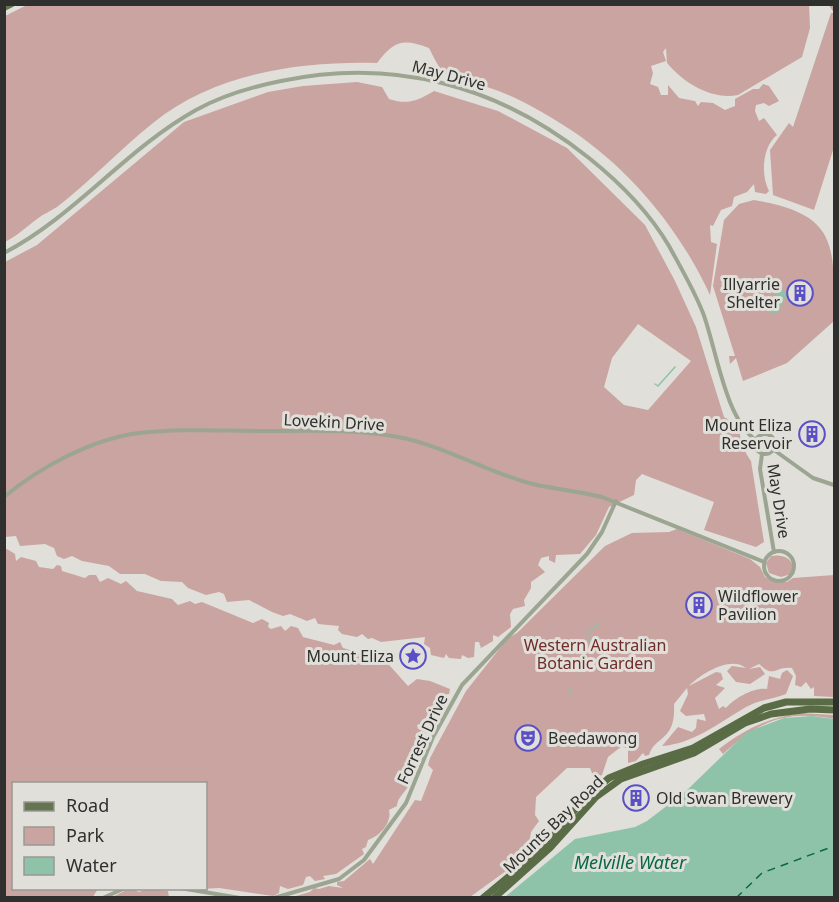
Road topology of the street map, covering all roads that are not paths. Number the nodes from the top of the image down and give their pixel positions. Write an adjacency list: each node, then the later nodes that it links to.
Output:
1 (12, 4): 2 (main road)
2 (4, 8)
3 (4, 253): 4 (street, May Drive)
4 (756, 440): 5 (street); 6 (street)
5 (774, 450): 6 (street); 7 (street)
6 (762, 454): 10 (street, May Drive)
7 (834, 485)
8 (4, 497): 9 (street, Lovekin Drive)
9 (616, 501): 11 (street, Lovekin Drive); 18 (street, Forrest Drive)
10 (774, 552): 11 (street); 11 (street)
11 (764, 562)
12 (834, 702): 19 (highway, Mounts Bay Road)
13 (834, 710): 20 (highway, Mounts Bay Road)
14 (120, 890): 16 (street)
15 (193, 890): 17 (street)
16 (103, 897)
17 (240, 897)
18 (274, 897)
19 (483, 897)
20 (494, 897)

